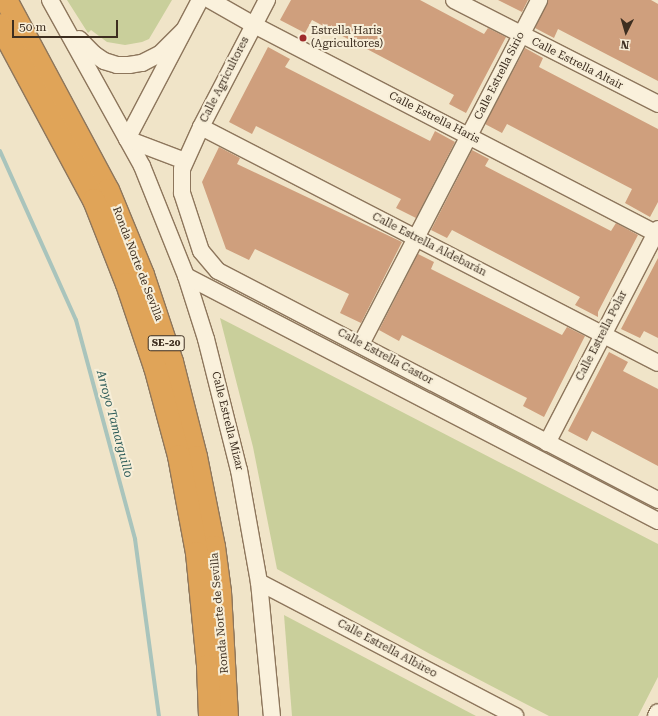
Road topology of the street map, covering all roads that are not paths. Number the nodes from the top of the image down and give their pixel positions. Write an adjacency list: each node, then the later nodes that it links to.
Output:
1 (6, 0): 29 (highway, Ronda Norte de Sevilla / SE-20)
2 (200, 0): 10 (street)
3 (210, 0): 9 (street, Calle Estrella Haris)
4 (267, 0): 9 (street, Calle Agricultores)
5 (454, 0): 11 (street, Calle Estrella Altair)
6 (539, 0): 11 (street, Calle Estrella Sirio)
7 (53, 5): 10 (street); 15 (street, Calle Estrella Mizar)
8 (0, 25): 28 (highway, Ronda Norte de Sevilla / SE-20)
9 (254, 25): 13 (street, Calle Agricultores); 14 (street, Calle Estrella Haris)
10 (182, 31): 15 (street)
11 (521, 35): 12 (street, Calle Estrella Altair); 14 (street, Calle Estrella Sirio)
12 (658, 104)
13 (201, 127): 16 (street, Calle Agricultores); 18 (street, Calle Estrella Aldebarán)
14 (469, 136): 17 (street, Calle Estrella Haris); 18 (street, Calle Estrella Sirio)
15 (127, 139): 16 (street); 19 (street, Calle Estrella Mizar)
16 (185, 161): 21 (street, Calle Estrella Castor)
17 (657, 232): 20 (street, Calle Estrella Polar)
18 (416, 238): 20 (street, Calle Estrella Aldebarán); 21 (street, Calle Estrella Sirio)
19 (186, 276): 25 (street, Calle Estrella Castor); 26 (street, Calle Estrella Mizar)
20 (603, 334): 22 (street, Calle Estrella Aldebarán); 23 (street, Calle Estrella Polar)
21 (361, 344): 23 (street, Calle Estrella Castor)
22 (658, 363)
23 (547, 443): 24 (street, Calle Estrella Castor)
24 (658, 500)
25 (658, 521)
26 (259, 582): 30 (street, Calle Estrella Mizar); 31 (street, Calle Estrella Albireo)
27 (658, 712): 32 (street)
28 (210, 716)
29 (227, 716)
30 (272, 716)
31 (515, 716)
32 (656, 716)

